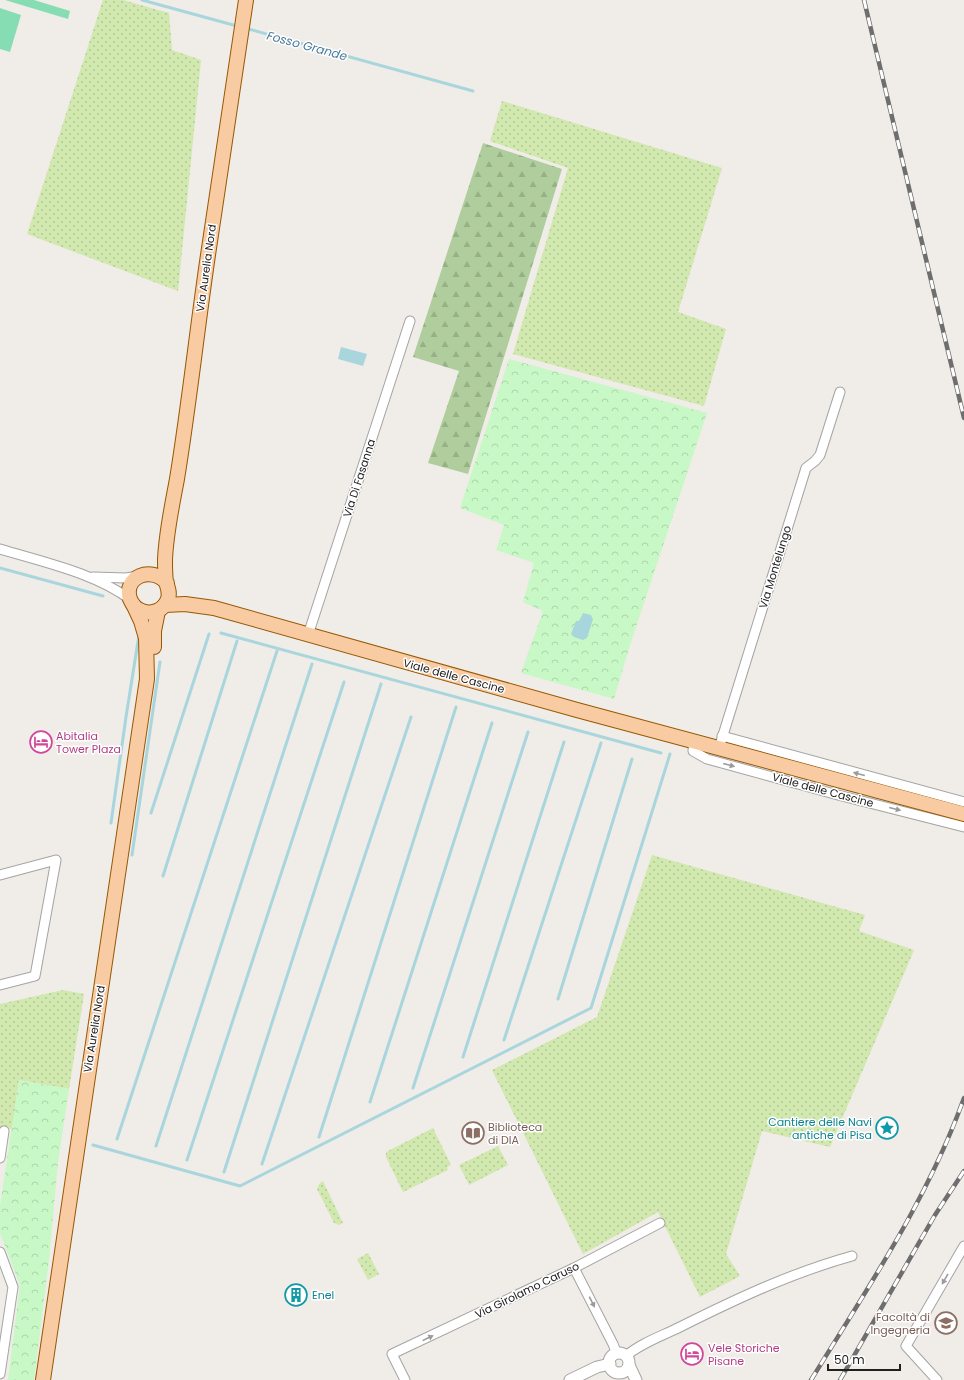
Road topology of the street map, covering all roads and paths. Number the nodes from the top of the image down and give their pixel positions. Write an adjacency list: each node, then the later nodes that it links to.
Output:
1 (246, 0): 4 (main road, Via Aurelia Nord)
2 (410, 321): 12 (street, Via Di Fasanna)
3 (840, 392): 15 (street, Via Montelungo)
4 (167, 535): 6 (main road, Via Aurelia Nord); 8 (main road, Via Aurelia Nord)
5 (0, 550): 7 (street)
6 (143, 575): 7 (street); 8 (main road); 9 (main road)
7 (90, 577): 9 (street)
8 (167, 585): 10 (main road); 11 (main road, Viale delle Cascine)
9 (132, 603): 10 (main road); 13 (main road, Via Aurelia Nord)
10 (161, 608): 11 (main road, Viale delle Cascine); 13 (main road, Via Aurelia Nord)
11 (214, 608): 12 (main road, Viale delle Cascine)
12 (308, 635): 14 (main road, Viale delle Cascine)
13 (147, 679): 31 (main road, Via Aurelia Nord)
14 (694, 741): 15 (main road, Viale delle Cascine); 18 (street, Viale delle Cascine, one-way to 18)
15 (721, 742): 16 (street, Viale delle Cascine, one-way to 15); 17 (main road, Viale delle Cascine)
16 (964, 802)
17 (964, 814)
18 (964, 827)
19 (0, 875): 20 (street)
20 (0, 985)
21 (4, 1131): 22 (street)
22 (0, 1158)
23 (660, 1223): 27 (street, Via Girolamo Caruso)
24 (964, 1246): 35 (street, one-way to 35)
25 (0, 1252): 30 (street)
26 (852, 1256): 28 (street)
27 (574, 1268): 28 (street, one-way to 28); 32 (street, Via Girolamo Caruso, one-way to 27)
28 (624, 1358): 29 (street); 29 (street); 34 (street)
29 (616, 1372): 33 (street)
30 (0, 1374)
31 (43, 1380)
32 (405, 1380)
33 (570, 1380)
34 (636, 1380)
35 (937, 1380)

